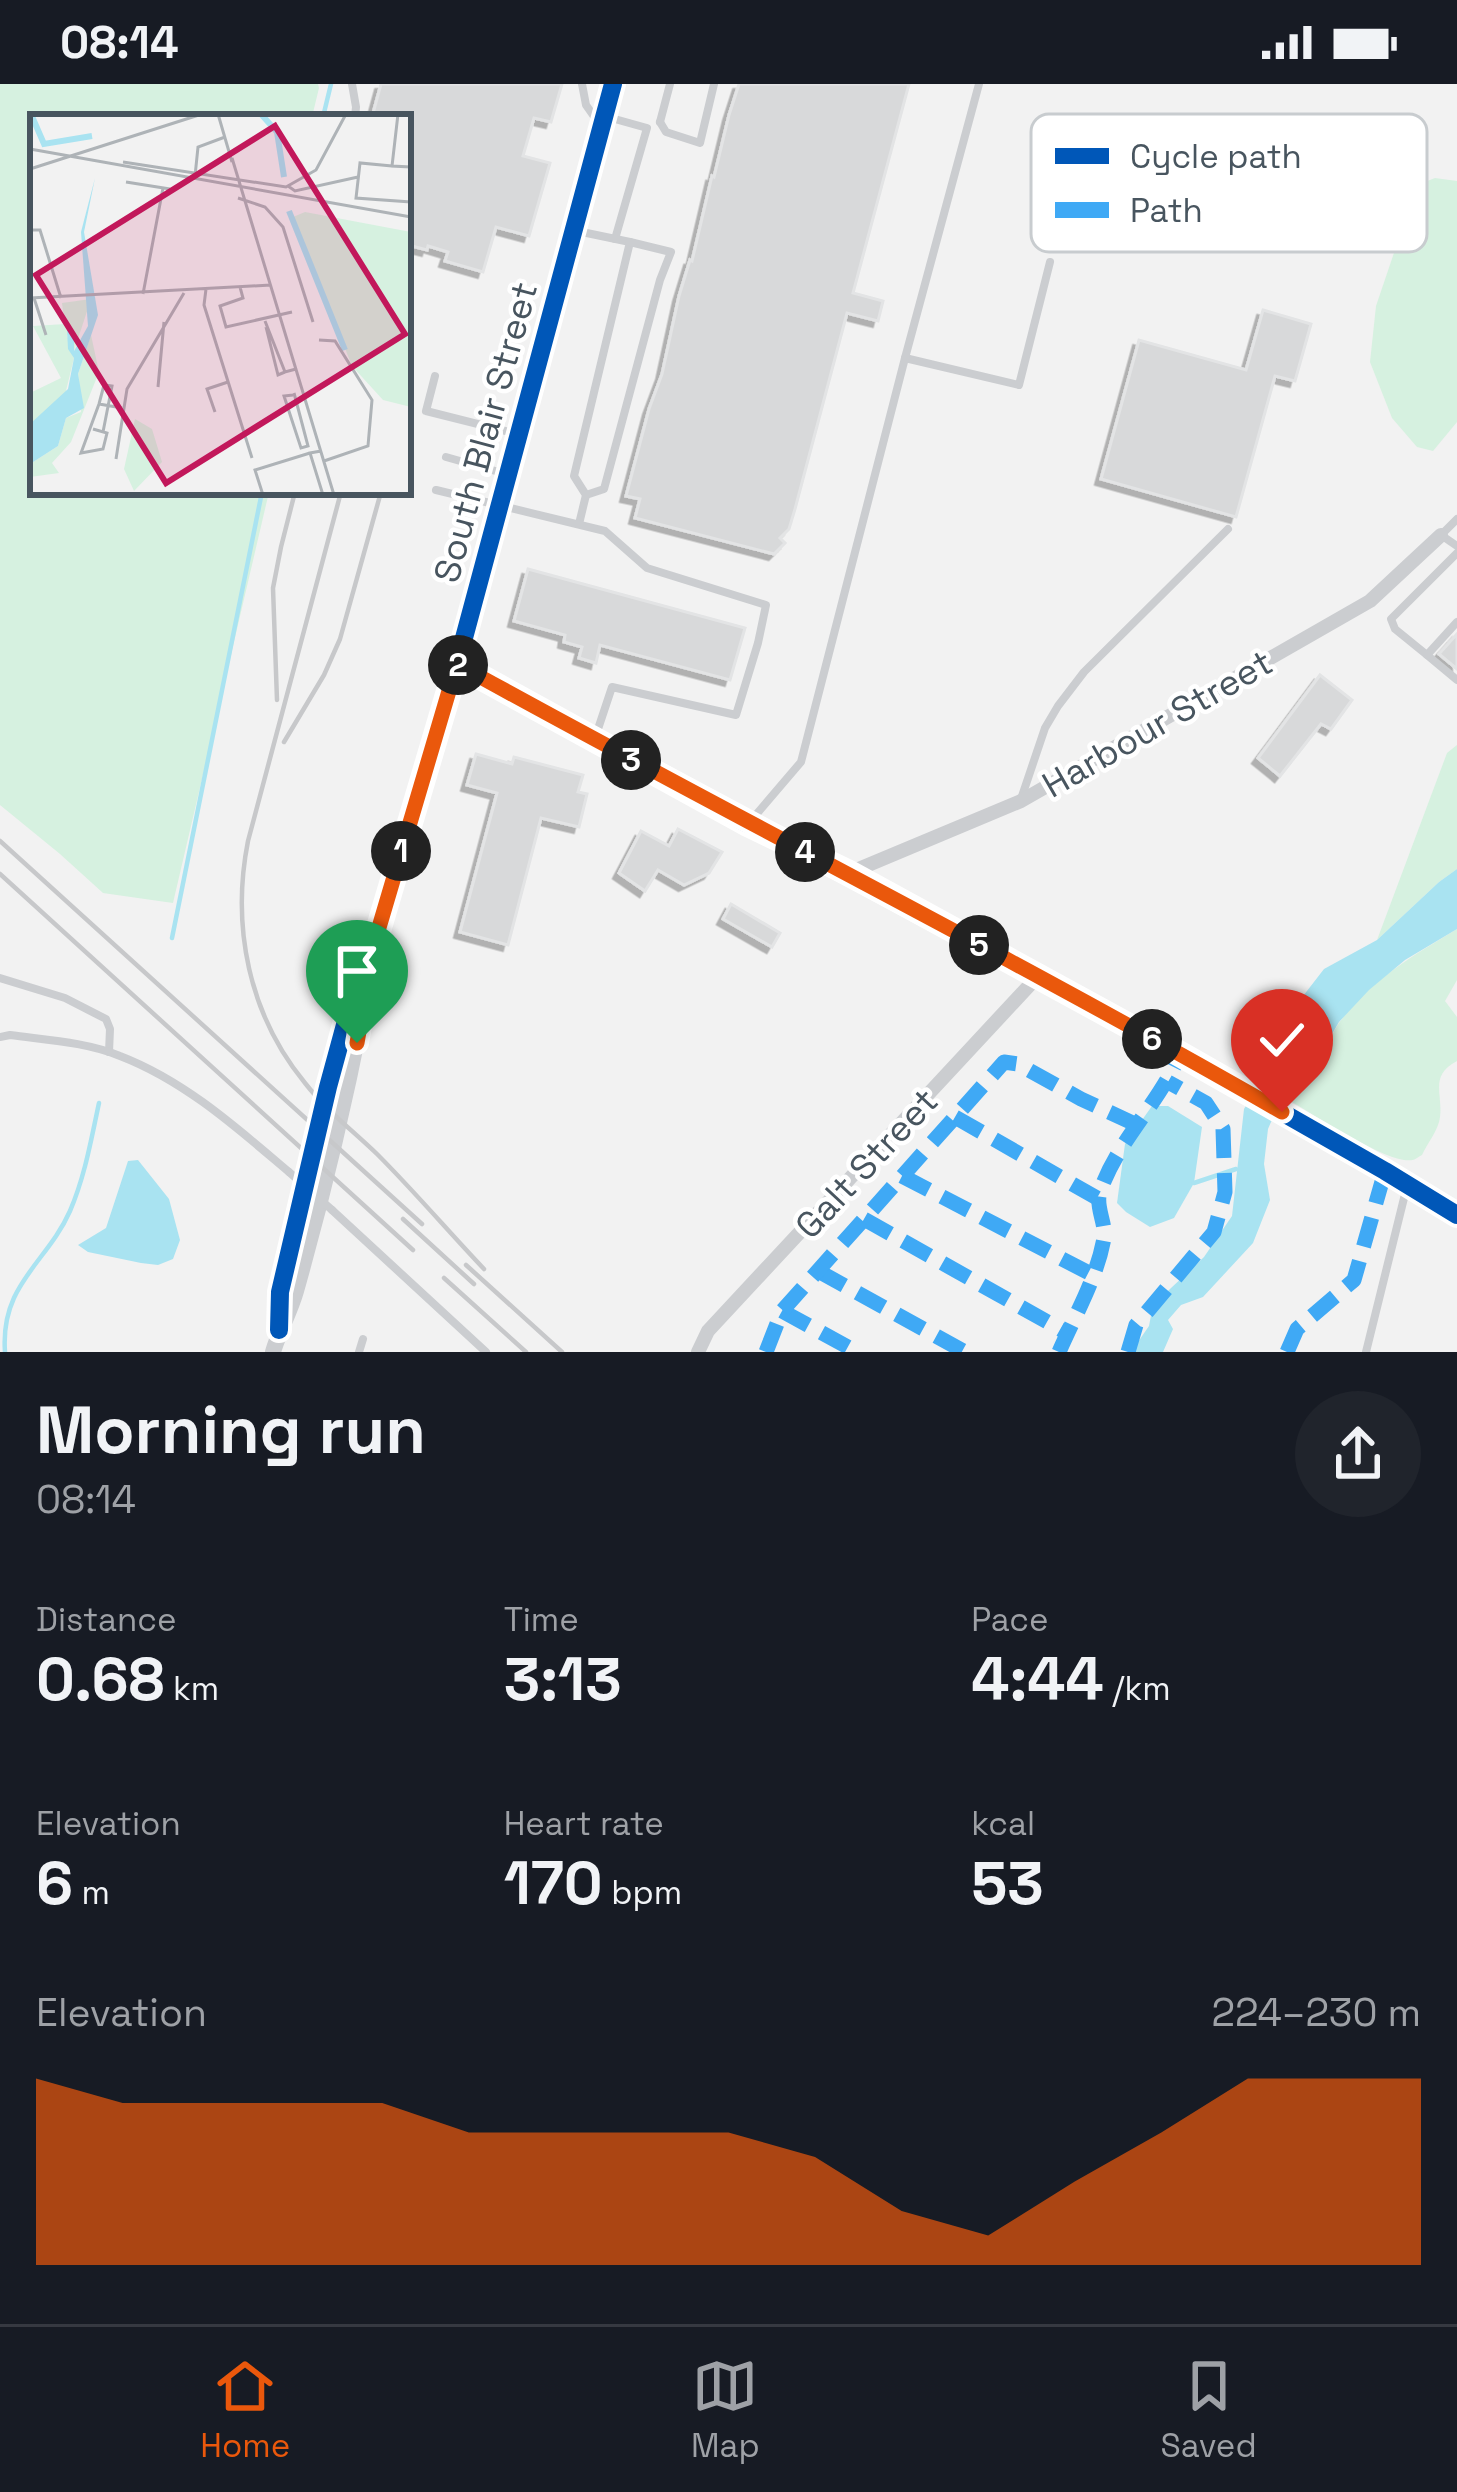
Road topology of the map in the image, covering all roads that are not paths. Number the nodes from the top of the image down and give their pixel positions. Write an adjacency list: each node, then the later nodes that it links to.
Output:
1 (352, 84): 7 (lane)
2 (582, 84): 8 (lane)
3 (613, 84): 8 (street, South Blair Street)
4 (670, 84): 9 (lane)
5 (715, 84): 9 (lane)
6 (979, 84): 15 (lane)
7 (355, 114)
8 (603, 121): 10 (lane); 11 (street, South Blair Street)
9 (660, 122): 10 (lane)
10 (646, 128): 12 (lane)
11 (573, 230): 12 (lane); 17 (street, South Blair Street)
12 (615, 239): 13 (lane)
13 (630, 242): 21 (lane); 21 (lane)
14 (1049, 262): 15 (lane)
15 (905, 358): 34 (lane)
16 (434, 376): 17 (lane)
17 (518, 435): 19 (street, South Blair Street)
18 (446, 457): 19 (lane)
19 (508, 474): 22 (street, South Blair Street)
20 (436, 490): 22 (lane)
21 (586, 495): 24 (lane)
22 (499, 506): 24 (lane); 30 (street, South Blair Street)
23 (1457, 519): 26 (lane)
24 (579, 524): 32 (lane)
25 (1228, 529): 33 (lane)
26 (1442, 535): 27 (lane); 33 (street, Harbour Street)
27 (1457, 550): 29 (lane)
28 (1457, 622): 29 (lane)
29 (1427, 655): 31 (lane)
30 (457, 664): 32 (street); 43 (street, South Blair Street)
31 (1457, 680)
32 (595, 740): 34 (street)
33 (1021, 801): 35 (street, Harbour Street)
34 (748, 824): 35 (street)
35 (849, 873): 36 (street)
36 (1038, 976): 40 (street); 46 (street, Galt Street)
37 (0, 978): 39 (lane)
38 (0, 1036): 39 (lane)
39 (109, 1052): 45 (lane, bridge)
40 (1408, 1185): 41 (street); 47 (lane)
41 (1457, 1215)
42 (363, 1339): 44 (lane)
43 (273, 1352)
44 (359, 1352)
45 (486, 1352)
46 (698, 1352)
47 (1366, 1352)

